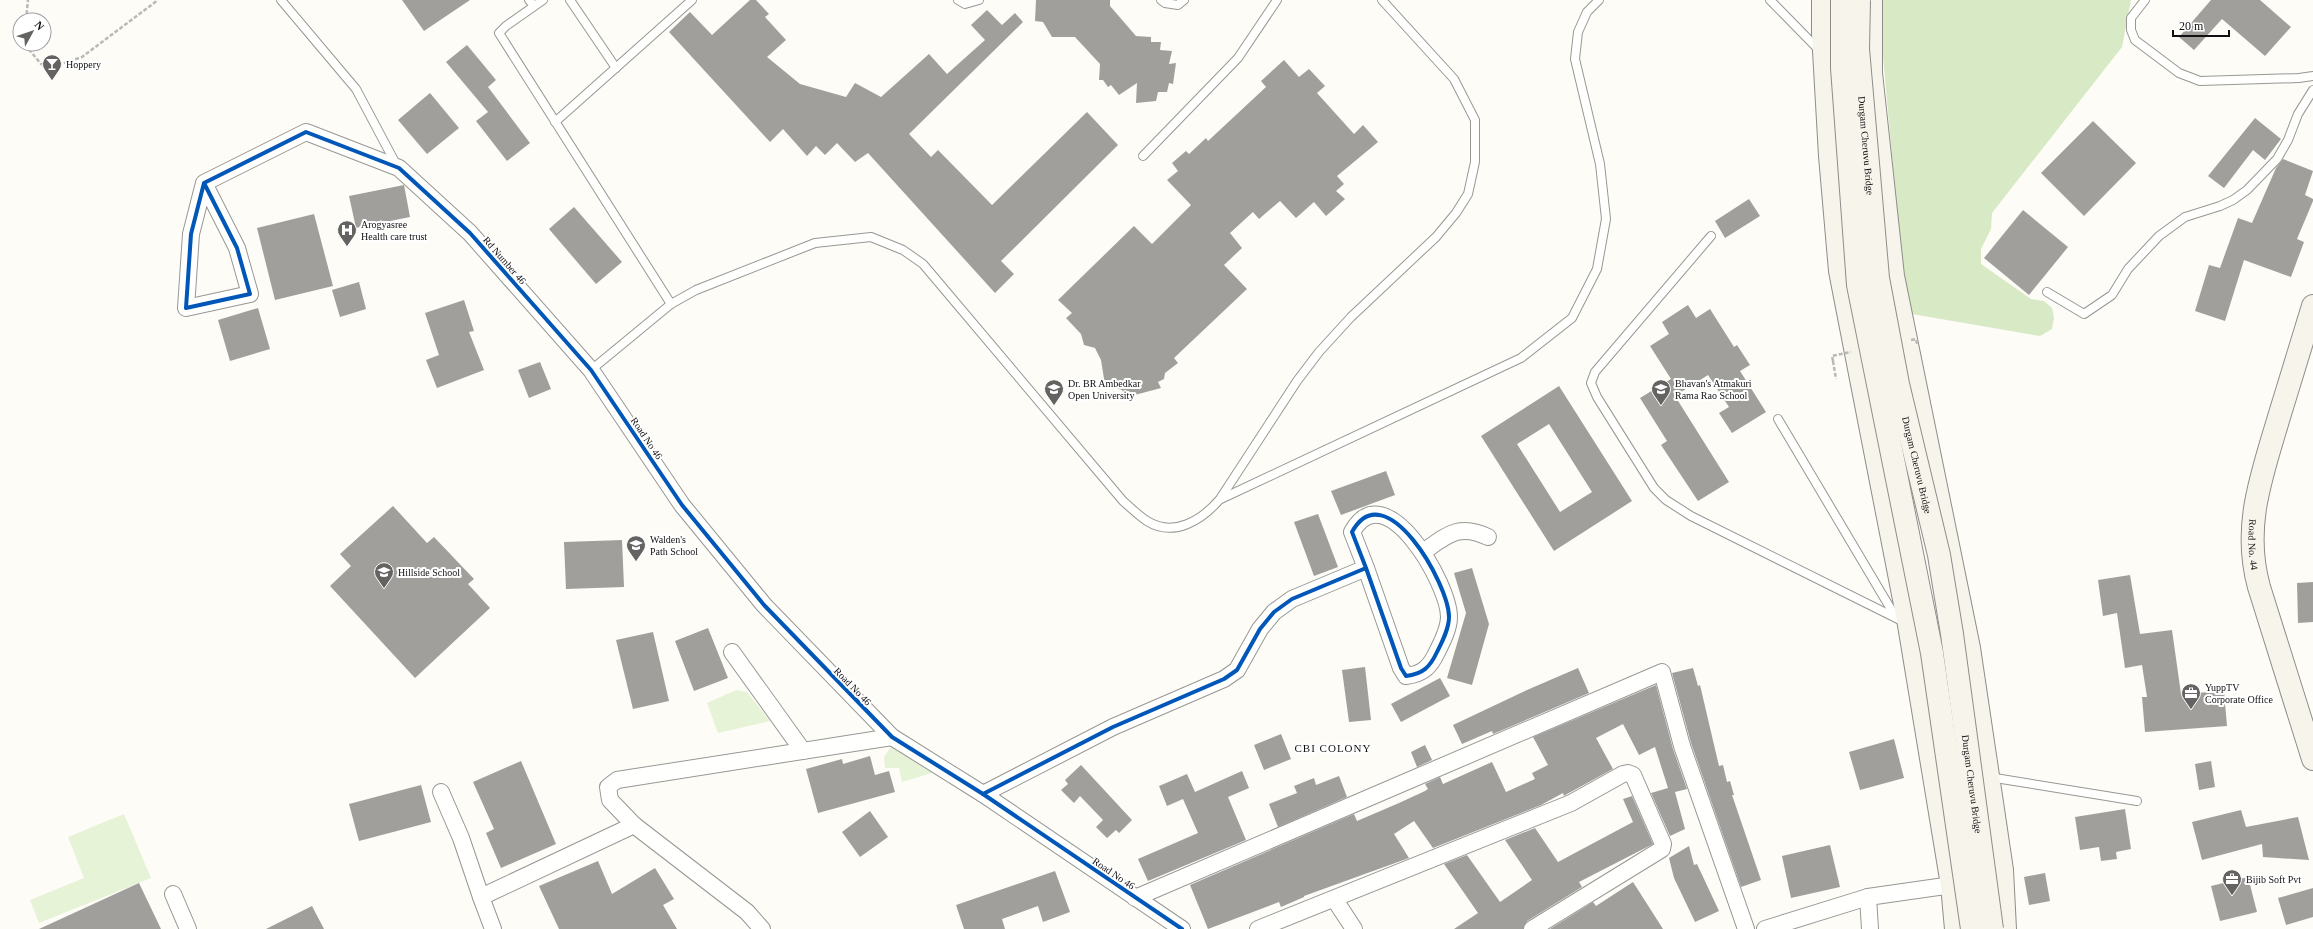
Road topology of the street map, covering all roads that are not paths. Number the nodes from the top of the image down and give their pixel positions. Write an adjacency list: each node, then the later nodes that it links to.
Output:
1 (281, 0): 25 (lane)
2 (543, 0): 18 (lane)
3 (570, 0): 20 (lane)
4 (692, 0): 20 (lane)
5 (958, 0): 6 (lane)
6 (979, 0)
7 (1161, 0): 8 (lane)
8 (1184, 0)
9 (1277, 0): 24 (lane)
10 (1382, 0): 33 (lane)
11 (1599, 0): 33 (lane)
12 (1770, 0): 19 (lane)
13 (1823, 0): 19 (main road)
14 (1842, 0): 65 (main road, Durgam Cheruvu Bridge, bridge)
15 (1859, 0): 66 (main road, Durgam Cheruvu Bridge, bridge)
16 (1871, 0): 38 (main road)
17 (2145, 0): 21 (lane)
18 (532, 3): 23 (lane)
19 (1825, 56): 37 (main road)
20 (616, 68): 23 (lane)
21 (2313, 76)
22 (2313, 90): 28 (lane)
23 (555, 122): 29 (lane)
24 (1143, 156)
25 (399, 168): 26 (street); 31 (street, Rd Number 46)
26 (204, 183): 26 (street)
27 (1711, 236): 37 (lane)
28 (2047, 292)
29 (671, 304): 31 (lane); 33 (lane)
30 (2313, 306): 42 (main road, Road No. 44)
31 (591, 370): 40 (street, Road No 46)
32 (1778, 419): 37 (lane)
33 (1220, 499)
34 (1488, 537): 35 (street)
35 (1423, 552): 36 (street); 36 (street)
36 (1366, 568): 45 (street)
37 (1902, 621): 38 (main road); 48 (main road)
38 (1969, 648): 43 (main road)
39 (732, 652): 41 (street)
40 (892, 737): 41 (street); 45 (street, Road No 46)
41 (803, 751): 47 (street)
42 (2313, 759)
43 (1988, 777): 46 (lane); 67 (main road)
44 (441, 792): 50 (street)
45 (983, 794): 52 (street, Road No 46)
46 (2137, 801)
47 (634, 825): 50 (street); 56 (street)
48 (1952, 885): 51 (street); 64 (main road)
49 (172, 894): 54 (street)
50 (481, 897): 55 (street)
51 (1868, 897): 62 (street); 63 (street)
52 (1135, 898): 57 (street, Road No 46); 61 (street)
53 (1335, 900): 58 (street); 59 (street); 60 (street)
54 (188, 929)
55 (493, 929)
56 (762, 929)
57 (1182, 929)
58 (1258, 929)
59 (1354, 929)
60 (1532, 929)
61 (1746, 929)
62 (1765, 929)
63 (1870, 929)
64 (1956, 929)
65 (1972, 929)
66 (1992, 929)
67 (2005, 929)

